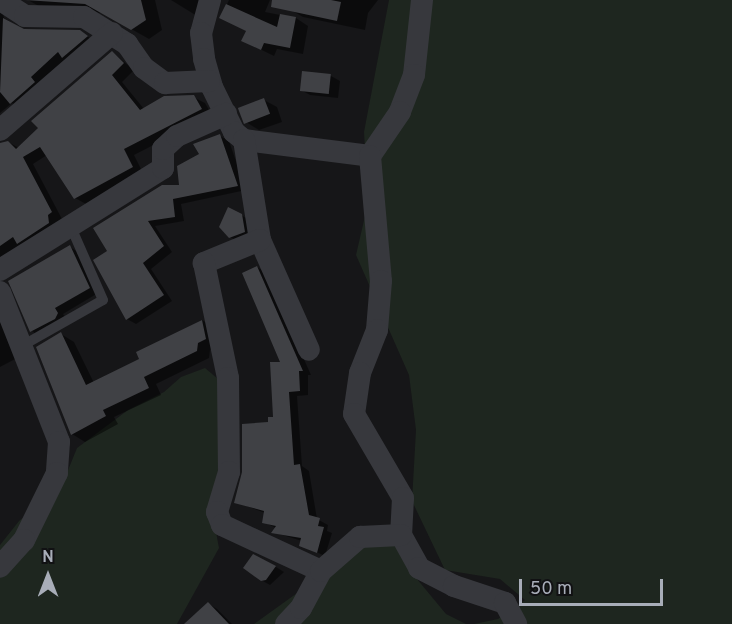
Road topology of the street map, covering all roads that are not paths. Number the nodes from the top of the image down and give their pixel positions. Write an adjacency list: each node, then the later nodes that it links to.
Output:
1 (210, 0): 5 (street)
2 (422, 0): 9 (street)
3 (4, 3): 4 (street)
4 (112, 33): 5 (street); 7 (street)
5 (209, 81): 6 (street)
6 (226, 114): 8 (street); 10 (street)
7 (0, 130)
8 (244, 140): 9 (street); 11 (street)
9 (370, 156): 16 (street)
10 (71, 227): 12 (street); 14 (lane)
11 (260, 240): 15 (street); 18 (street)
12 (0, 270)
13 (0, 292): 14 (street)
14 (20, 347): 17 (street)
15 (309, 350)
16 (401, 535): 18 (street); 20 (street)
17 (0, 567)
18 (321, 571): 19 (street)
19 (286, 624)
20 (516, 624)

